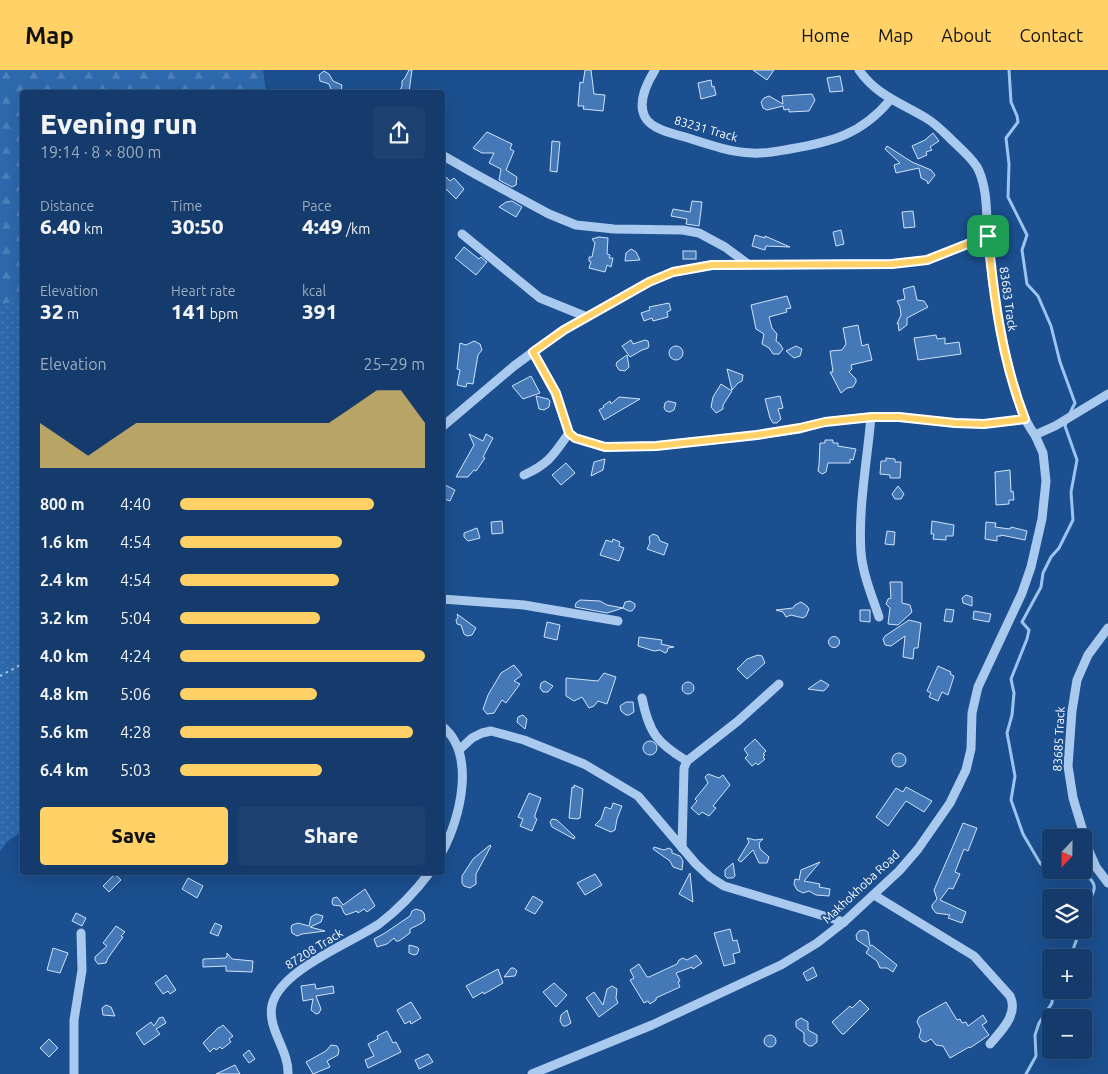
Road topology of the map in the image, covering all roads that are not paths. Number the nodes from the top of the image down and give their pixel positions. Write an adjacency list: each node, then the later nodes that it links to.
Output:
1 (654, 70): 3 (street, 83231 Track)
2 (859, 70): 3 (street, 83683 Track)
3 (890, 100): 6 (street, 83683 Track)
4 (445, 157): 7 (street)
5 (462, 234): 8 (street)
6 (988, 236): 7 (street); 12 (street, 83683 Track)
7 (748, 264): 8 (street)
8 (587, 317): 9 (street)
9 (533, 352): 13 (street); 14 (street)
10 (1108, 394): 15 (street)
11 (872, 417): 12 (street); 14 (street); 18 (street)
12 (1025, 419): 15 (street, 83683 Track)
13 (445, 424)
14 (569, 433): 16 (street)
15 (1035, 435): 30 (street, Makhokhoba Road)
16 (524, 475)
17 (445, 599): 19 (street)
18 (879, 617)
19 (618, 621)
20 (1108, 628): 29 (street, 83685 Track)
21 (779, 684): 25 (street)
22 (642, 698): 25 (street)
23 (445, 728): 24 (street)
24 (459, 750): 26 (street); 27 (street)
25 (687, 761): 27 (street)
26 (445, 846)
27 (682, 848): 31 (street)
28 (428, 875): 35 (street, 87208 Track)
29 (1108, 883)
30 (874, 895): 31 (street, Makhokhoba Road); 33 (street)
31 (844, 922): 36 (street, Makhokhoba Road)
32 (81, 933): 34 (street)
33 (990, 1044)
34 (74, 1074)
35 (288, 1074)
36 (532, 1074)

